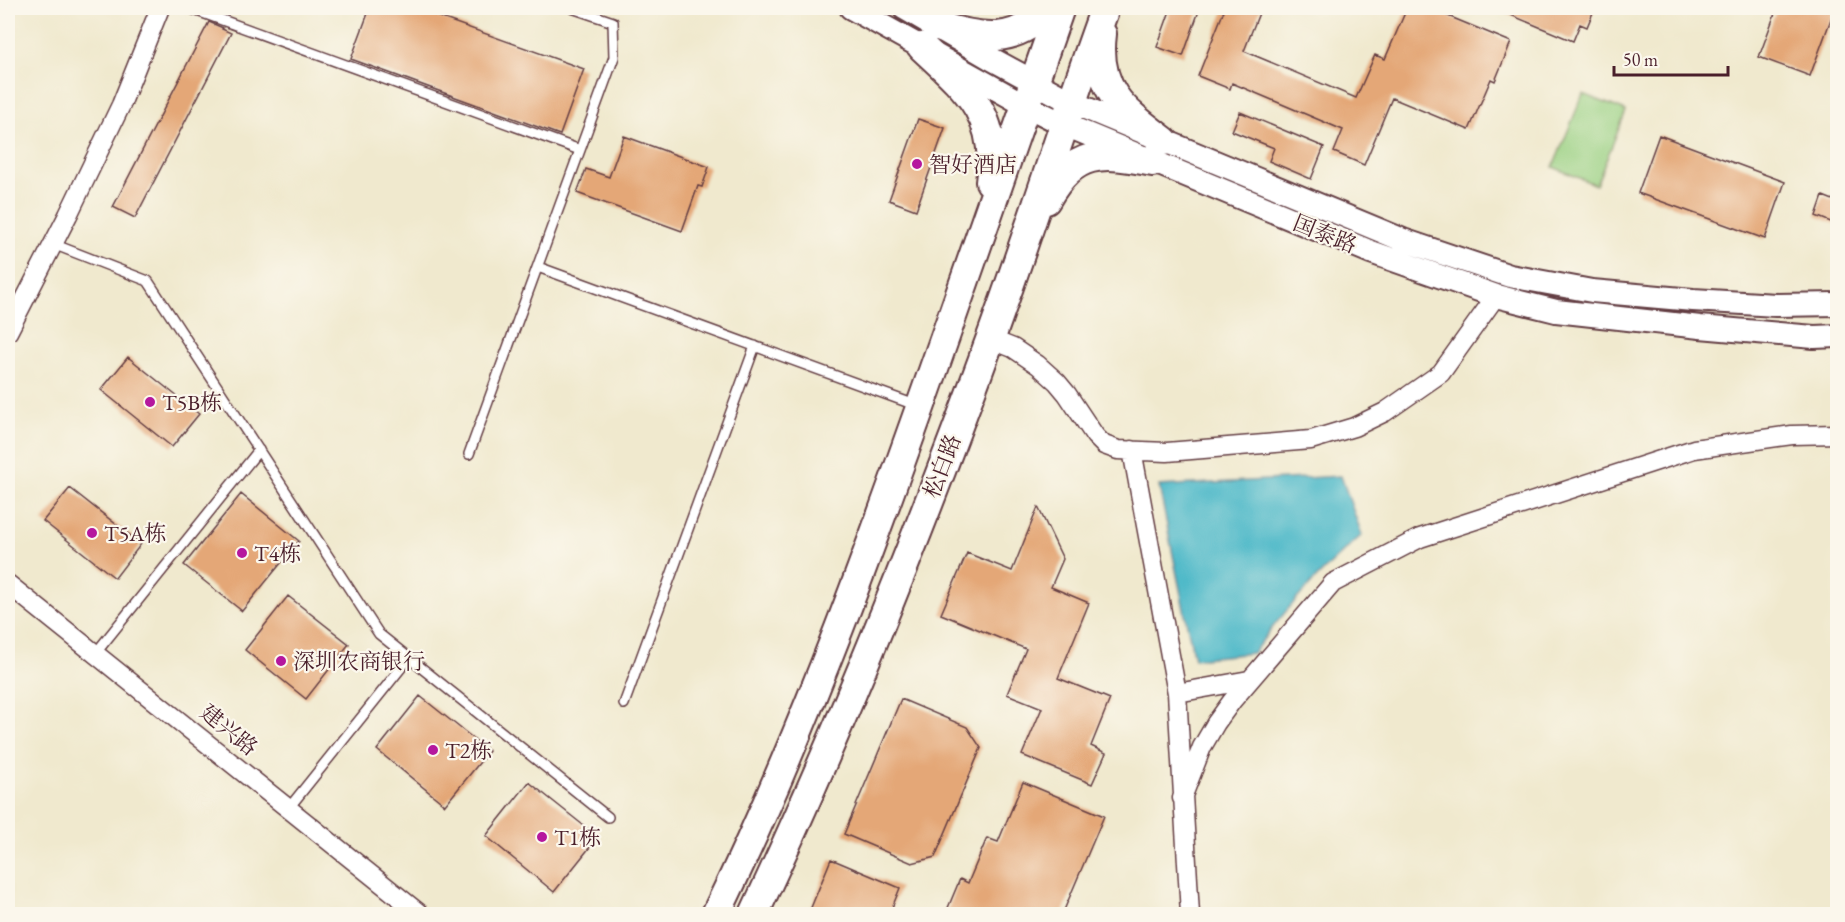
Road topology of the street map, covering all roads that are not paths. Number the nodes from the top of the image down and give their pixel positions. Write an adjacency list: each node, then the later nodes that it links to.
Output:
1 (160, 8): 15 (street)
2 (189, 8): 12 (lane)
3 (572, 8): 12 (lane)
4 (851, 8): 9 (street, 国泰路)
5 (904, 8): 9 (street, 国泰路)
6 (1048, 8): 9 (main road)
7 (1060, 8): 10 (main road, 松白路)
8 (1105, 8): 11 (main road, 松白路); 13 (main road)
9 (928, 36): 10 (street, 国泰路); 14 (main road)
10 (1030, 94): 11 (street, 国泰路); 14 (main road, 松白路)
11 (1067, 113): 13 (street, 国泰路); 16 (main road, 松白路)
12 (580, 150): 17 (lane)
13 (1158, 151): 16 (main road); 18 (street, 国泰路); 19 (street, 国泰路)
14 (983, 226): 24 (main road, 松白路)
15 (53, 244): 20 (street); 26 (lane)
16 (1018, 256): 22 (main road, 松白路)
17 (538, 267): 23 (lane); 28 (lane)
18 (1496, 296): 21 (street, 国泰路); 27 (street)
19 (1838, 304)
20 (8, 332)
21 (1838, 336)
22 (990, 339): 27 (street); 40 (main road, 松白路)
23 (755, 346): 24 (lane); 34 (lane)
24 (920, 406): 39 (main road, 松白路)
25 (1838, 434): 32 (street)
26 (259, 450): 30 (lane); 31 (lane)
27 (1131, 450): 33 (street)
28 (469, 454)
29 (8, 584): 30 (street, 建兴路)
30 (95, 654): 36 (street, 建兴路)
31 (409, 658): 36 (lane); 37 (lane)
32 (1249, 680): 33 (street); 35 (street)
33 (1177, 693): 35 (street)
34 (624, 704)
35 (1182, 798): 41 (street)
36 (288, 808): 38 (street, 建兴路)
37 (608, 817)
38 (420, 915)
39 (716, 915)
40 (754, 915)
41 (1190, 915)

